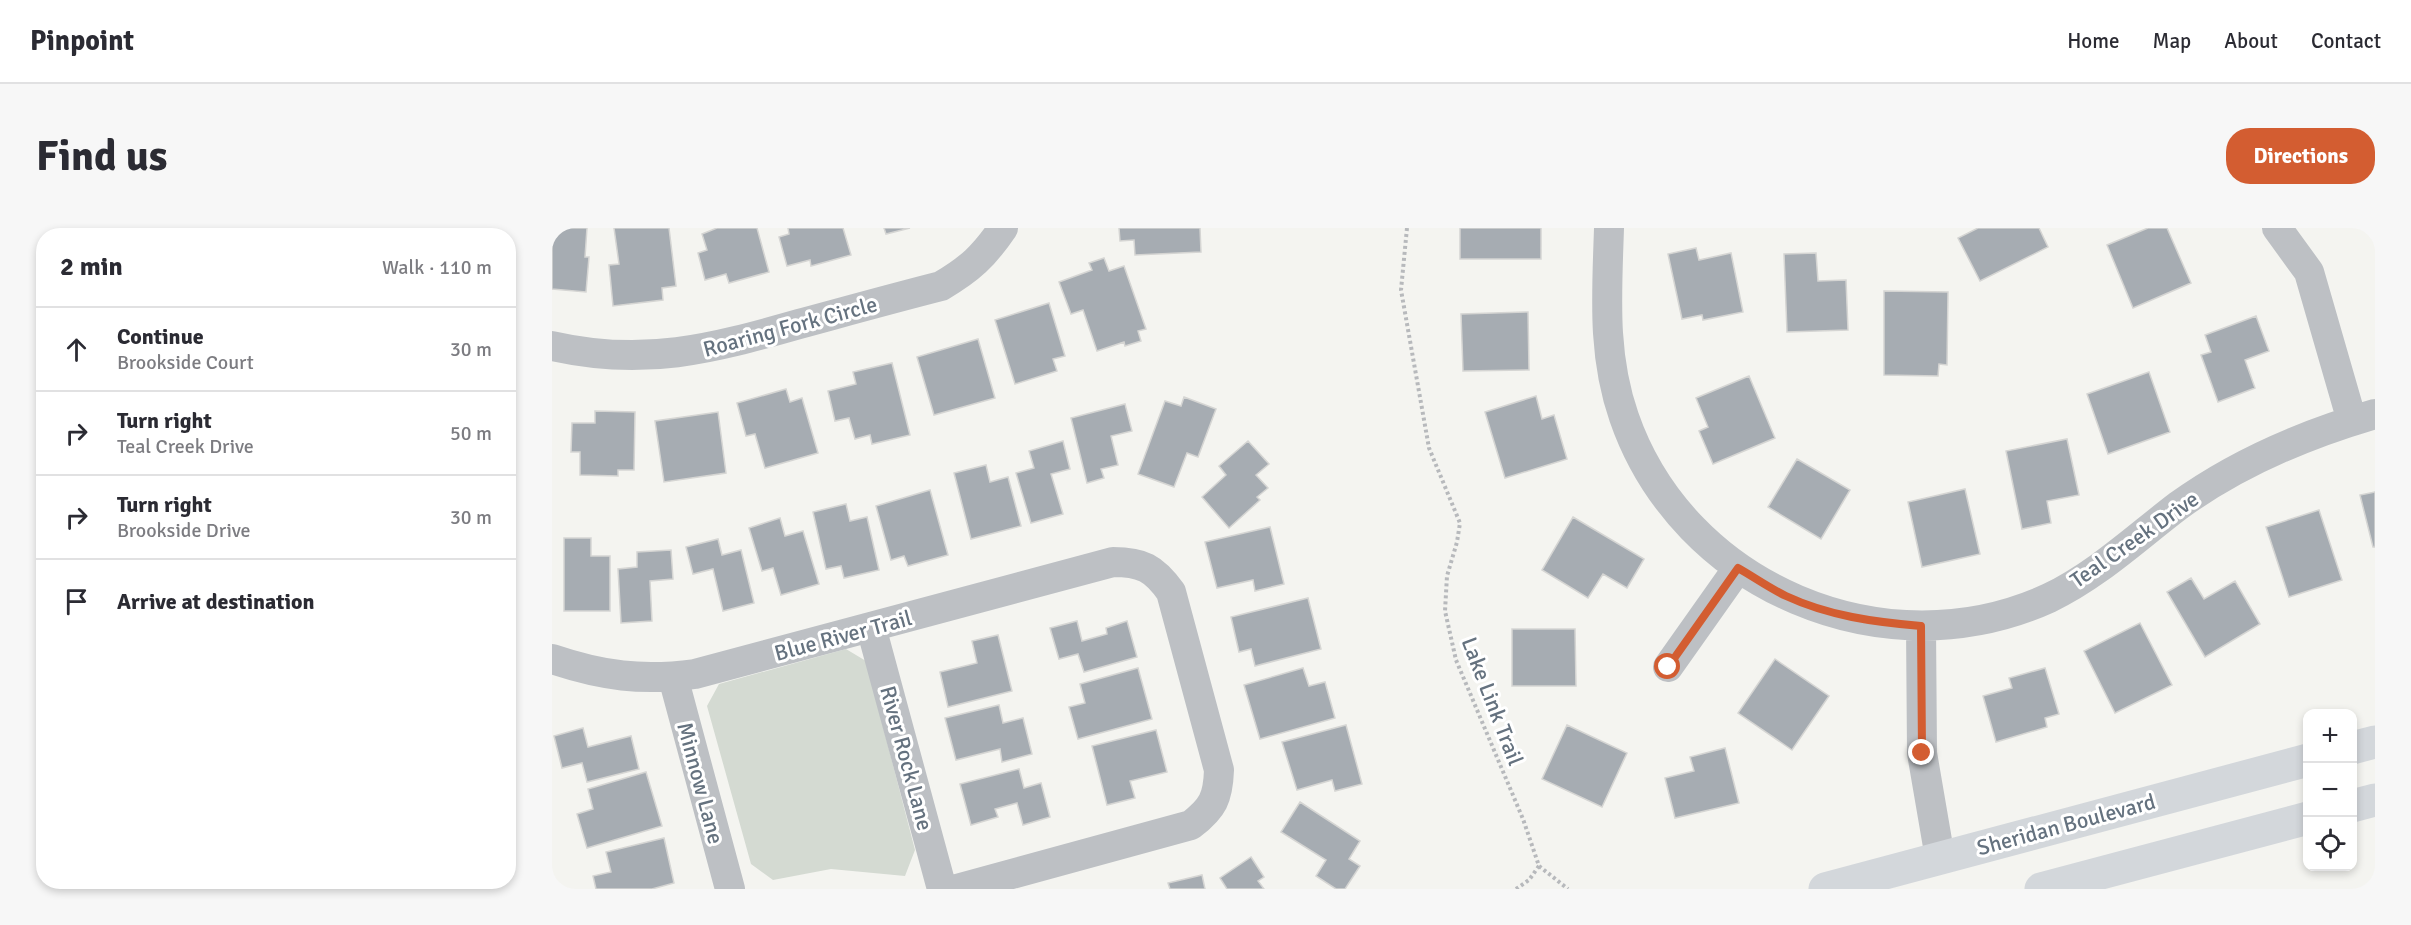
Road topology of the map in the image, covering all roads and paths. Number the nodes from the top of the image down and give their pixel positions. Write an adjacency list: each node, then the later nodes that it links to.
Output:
1 (1003, 228): 5 (street, Roaring Fork Circle)
2 (1407, 228): 20 (path, Lake Link Trail)
3 (1609, 228): 7 (street, Teal Creek Drive)
4 (2277, 228): 6 (street)
5 (552, 346)
6 (2364, 417): 8 (street, Teal Creek Drive)
7 (1738, 568): 8 (street, Teal Creek Drive); 11 (street)
8 (1921, 626): 19 (street)
9 (871, 627): 12 (street, Blue River Trail); 22 (street, River Rock Lane); 23 (street, Blue River Trail)
10 (552, 659): 12 (street, Blue River Trail)
11 (1668, 667)
12 (673, 677): 21 (street, Minnow Lane)
13 (2375, 742): 14 (main road)
14 (2357, 747)
15 (2303, 761): 19 (main road, Sheridan Boulevard)
16 (2375, 800): 17 (main road)
17 (2357, 805)
18 (2303, 819): 27 (main road)
19 (1940, 858): 26 (main road, Sheridan Boulevard)
20 (1539, 866): 24 (path); 25 (path)
21 (730, 889)
22 (942, 889)
23 (957, 889)
24 (1516, 889)
25 (1569, 889)
26 (1825, 889)
27 (2041, 889)

